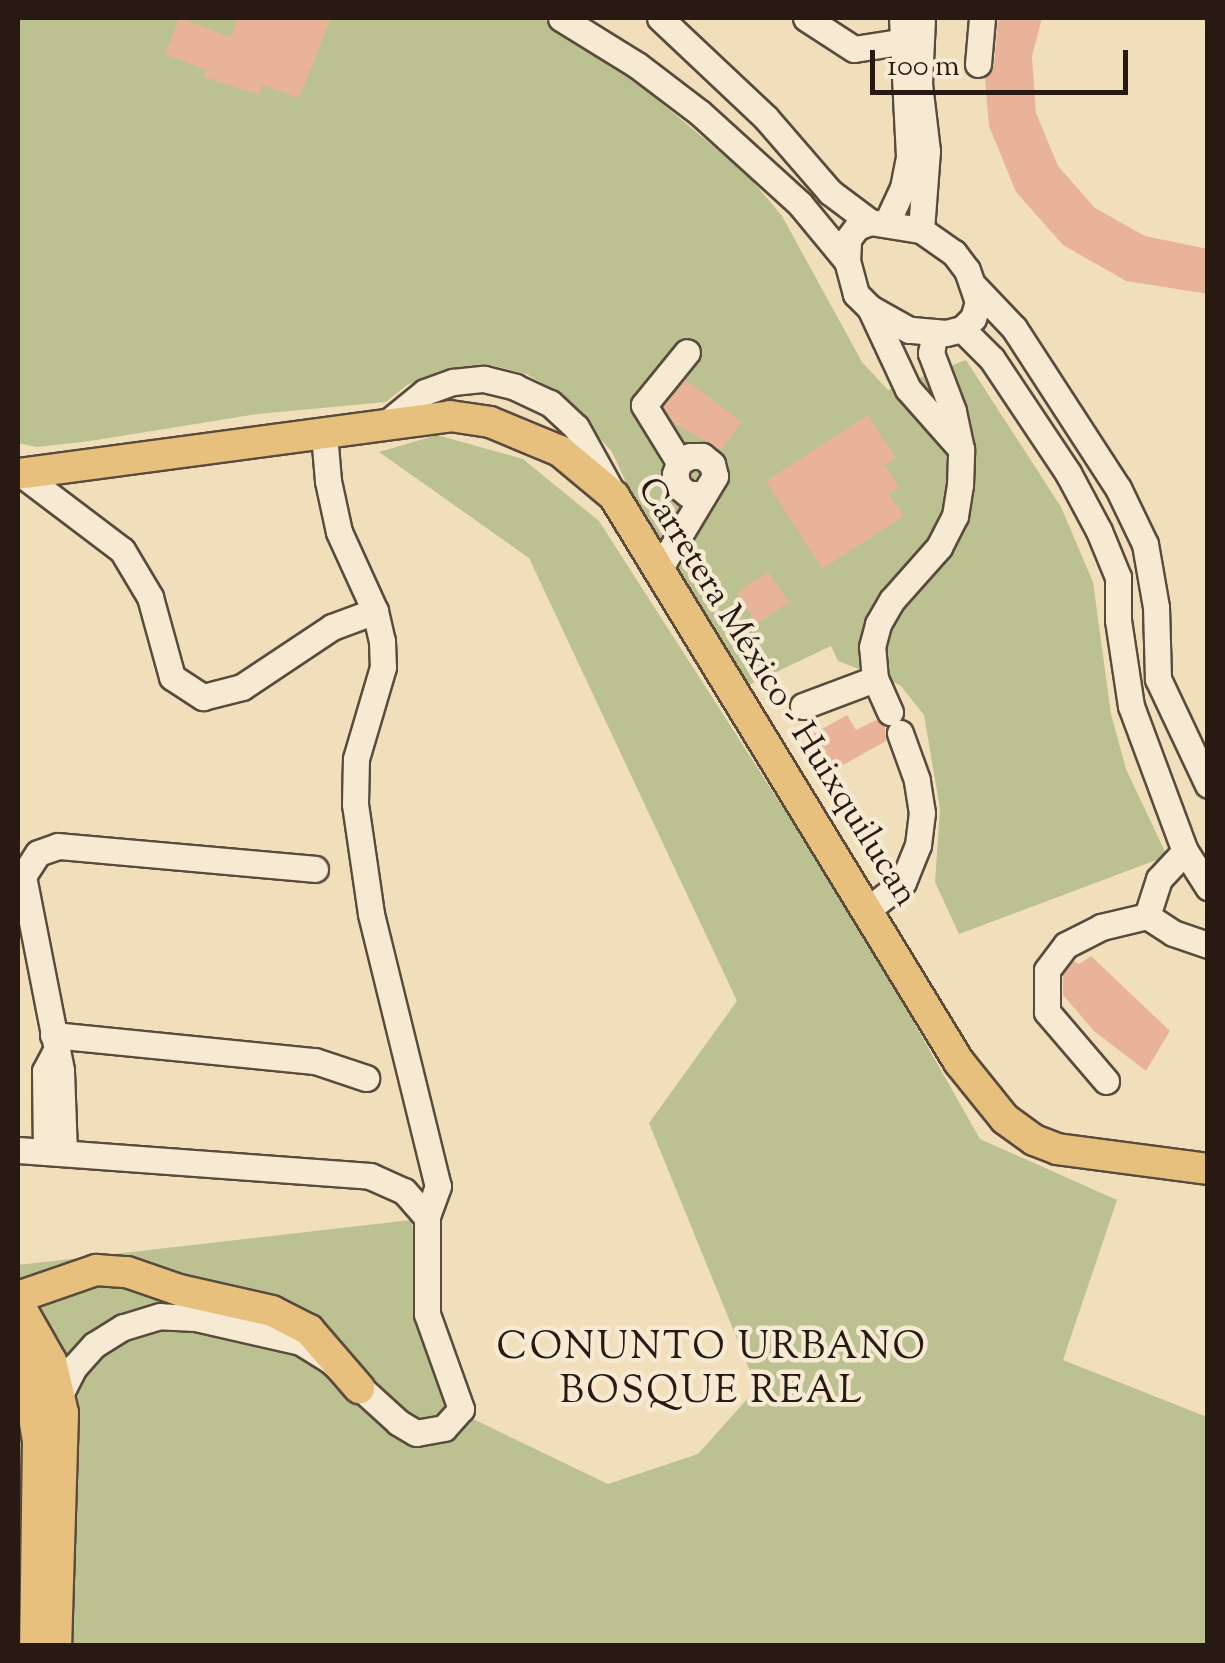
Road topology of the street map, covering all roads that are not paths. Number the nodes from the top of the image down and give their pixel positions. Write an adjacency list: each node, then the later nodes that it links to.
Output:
1 (561, 18): 10 (street)
2 (660, 18): 8 (street)
3 (806, 18): 6 (street)
4 (922, 18): 9 (street)
5 (982, 18): 7 (street)
6 (893, 35): 8 (street)
7 (978, 64)
8 (878, 222): 9 (street); 10 (street)
9 (921, 230): 11 (street)
10 (847, 262): 12 (street)
11 (974, 286): 13 (street); 25 (street)
12 (870, 308): 14 (street); 18 (street)
13 (962, 329): 14 (street); 26 (street)
14 (935, 333): 18 (street)
15 (687, 352): 21 (street)
16 (387, 423): 17 (main road, Carretera México - Huixquilucan); 20 (main road, Carretera México - Huixquilucan); 20 (street)
17 (324, 434): 19 (main road, Carretera México - Huixquilucan); 22 (street)
18 (961, 449): 23 (street)
19 (21, 475): 22 (street)
20 (614, 496): 21 (main road, Carretera México - Huixquilucan)
21 (661, 566): 29 (main road, Carretera México - Huixquilucan)
22 (375, 611): 38 (street)
23 (875, 680): 24 (street); 29 (street)
24 (803, 706)
25 (1208, 784)
26 (1185, 851): 28 (street); 30 (street)
27 (315, 869): 32 (street)
28 (1208, 886)
29 (866, 911): 37 (main road, Carretera México - Huixquilucan)
30 (1148, 916): 31 (street); 34 (street)
31 (1208, 945)
32 (54, 1044): 33 (street); 36 (street)
33 (366, 1078)
34 (1106, 1081)
35 (18, 1150): 36 (street)
36 (55, 1152): 38 (street)
37 (1208, 1169)
38 (427, 1217): 41 (street)
39 (18, 1300): 41 (main road); 42 (main road)
40 (18, 1350): 43 (main road)
41 (359, 1388): 42 (street)
42 (60, 1394): 43 (main road)
43 (51, 1442): 44 (main road); 45 (main road)
44 (35, 1646)
45 (56, 1646)

